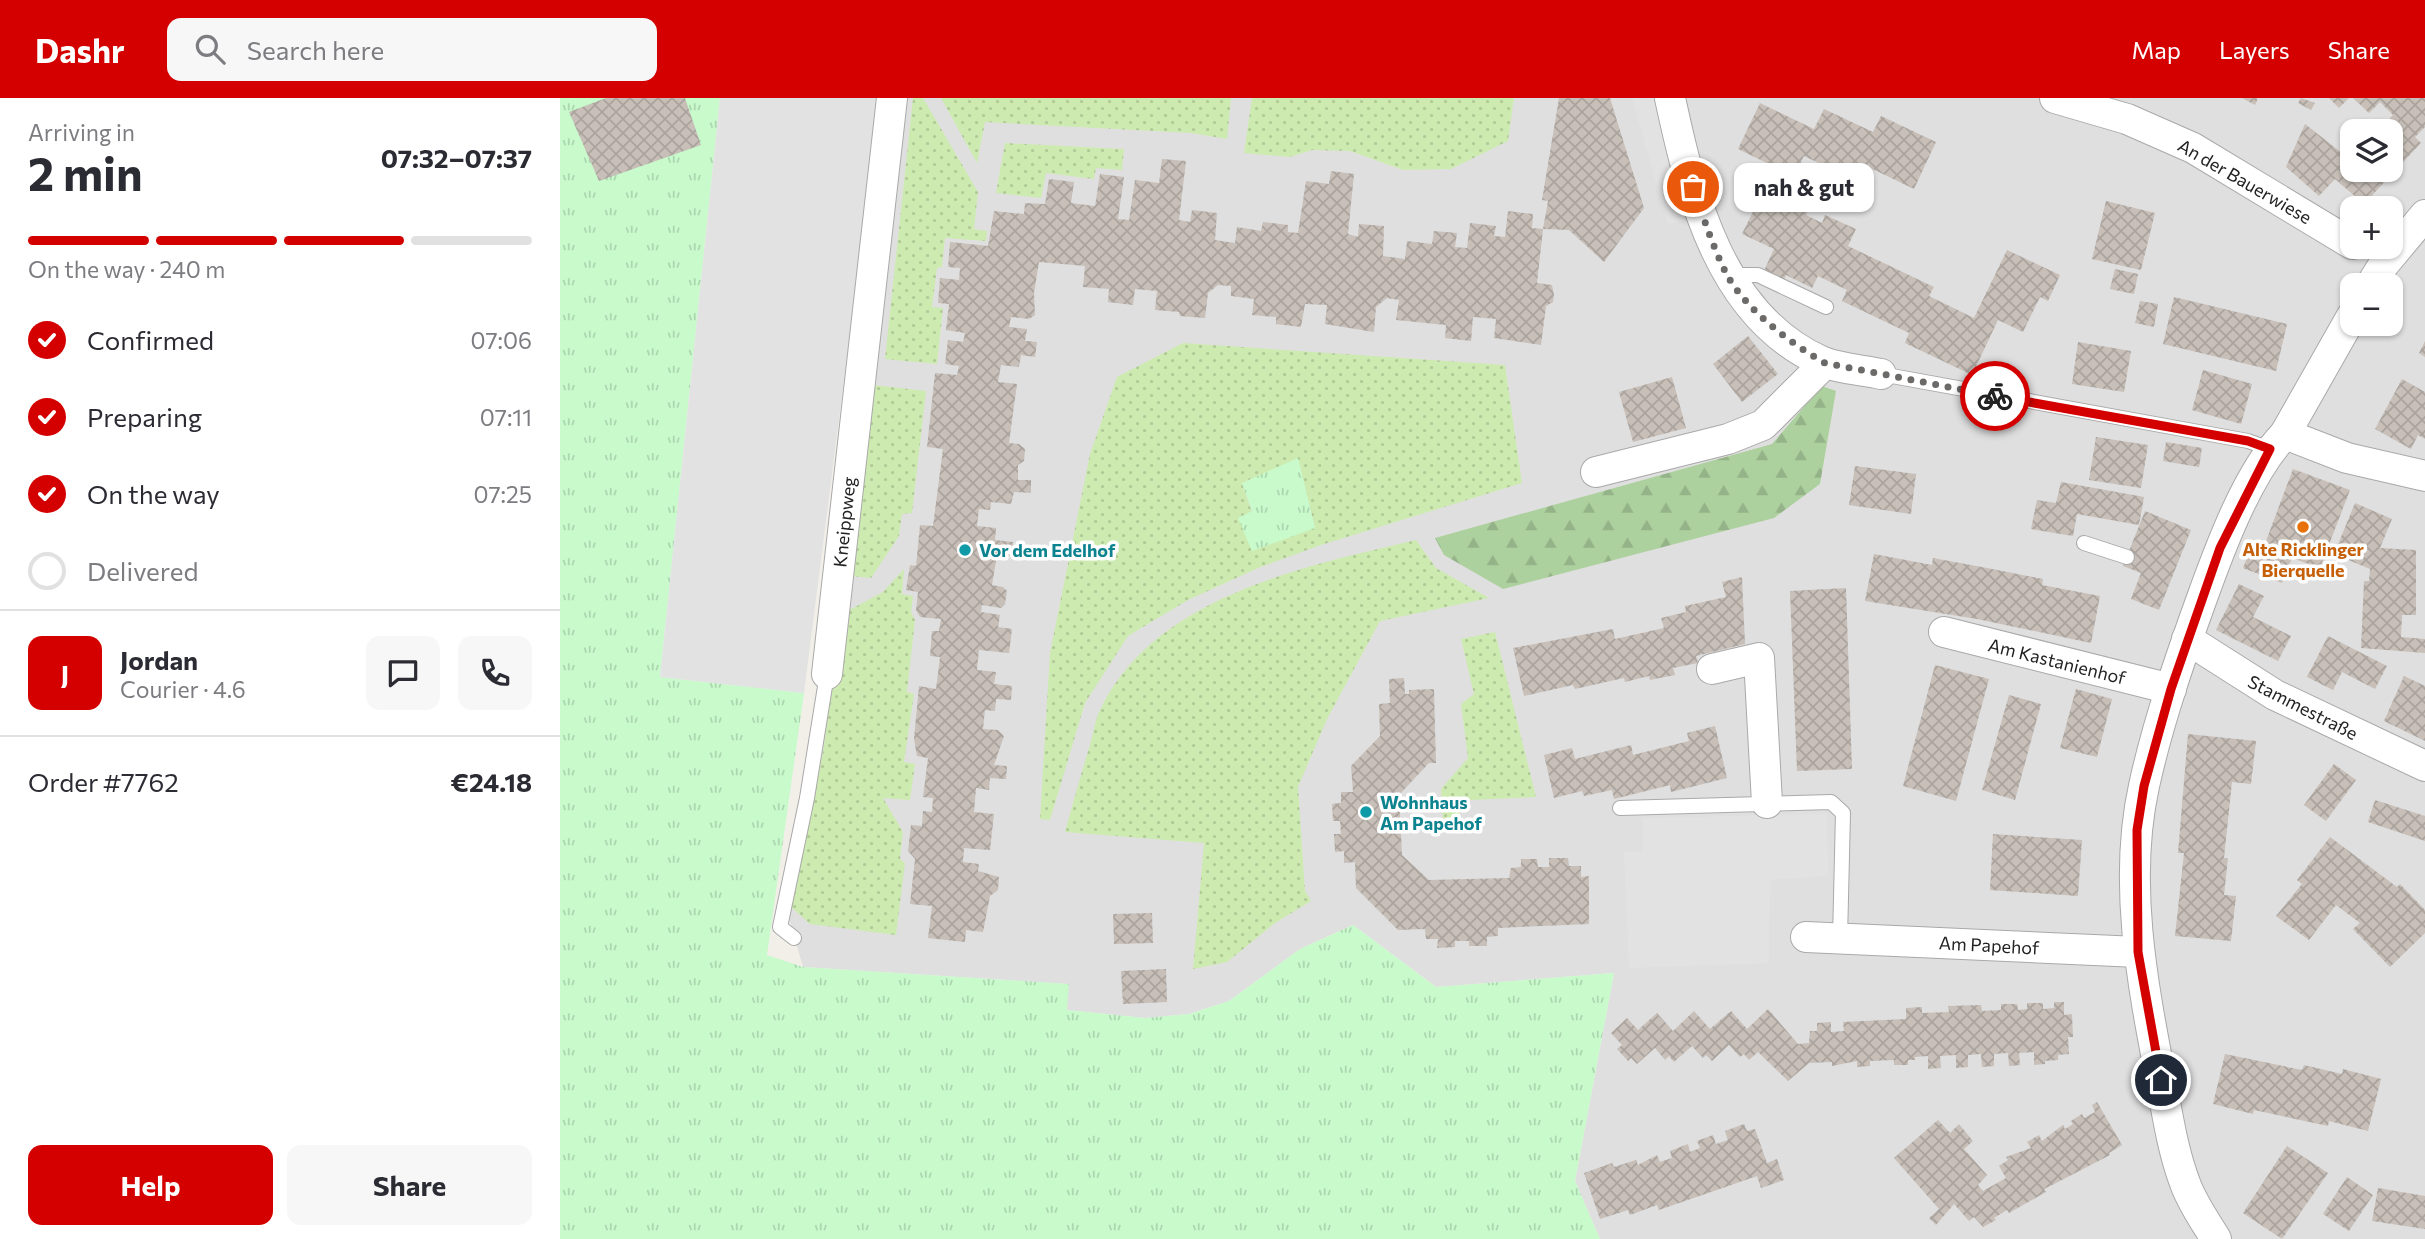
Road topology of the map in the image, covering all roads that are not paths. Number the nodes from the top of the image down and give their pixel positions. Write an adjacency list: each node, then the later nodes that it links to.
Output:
1 (892, 98): 22 (street, Kneippweg)
2 (1670, 98): 9 (street)
3 (2055, 98): 5 (street, An der Bauerwiese)
4 (2425, 215): 8 (street)
5 (2340, 237)
6 (2364, 259): 7 (street, An der Bauerwiese)
7 (2375, 273)
8 (2379, 273)
9 (1727, 275): 10 (lane); 12 (street)
10 (1826, 307)
11 (2340, 336): 14 (street)
12 (1825, 363): 13 (street); 15 (street)
13 (1881, 374): 14 (lane)
14 (2277, 442): 16 (street); 20 (street)
15 (1596, 472)
16 (2425, 476)
17 (2084, 542): 18 (lane)
18 (2127, 556)
19 (1944, 632): 23 (street, Am Kastanienhof)
20 (2187, 639): 23 (street); 24 (street, Stammestraße)
21 (1712, 668): 25 (street)
22 (827, 674): 28 (lane, Kneippweg)
23 (2171, 689): 30 (street)
24 (2425, 766)
25 (1767, 803): 26 (lane); 29 (lane)
26 (1620, 808)
27 (1807, 937): 29 (street, Am Papehof)
28 (794, 938)
29 (1840, 939): 30 (street, Am Papehof)
30 (2138, 952): 31 (street)
31 (2216, 1239)

